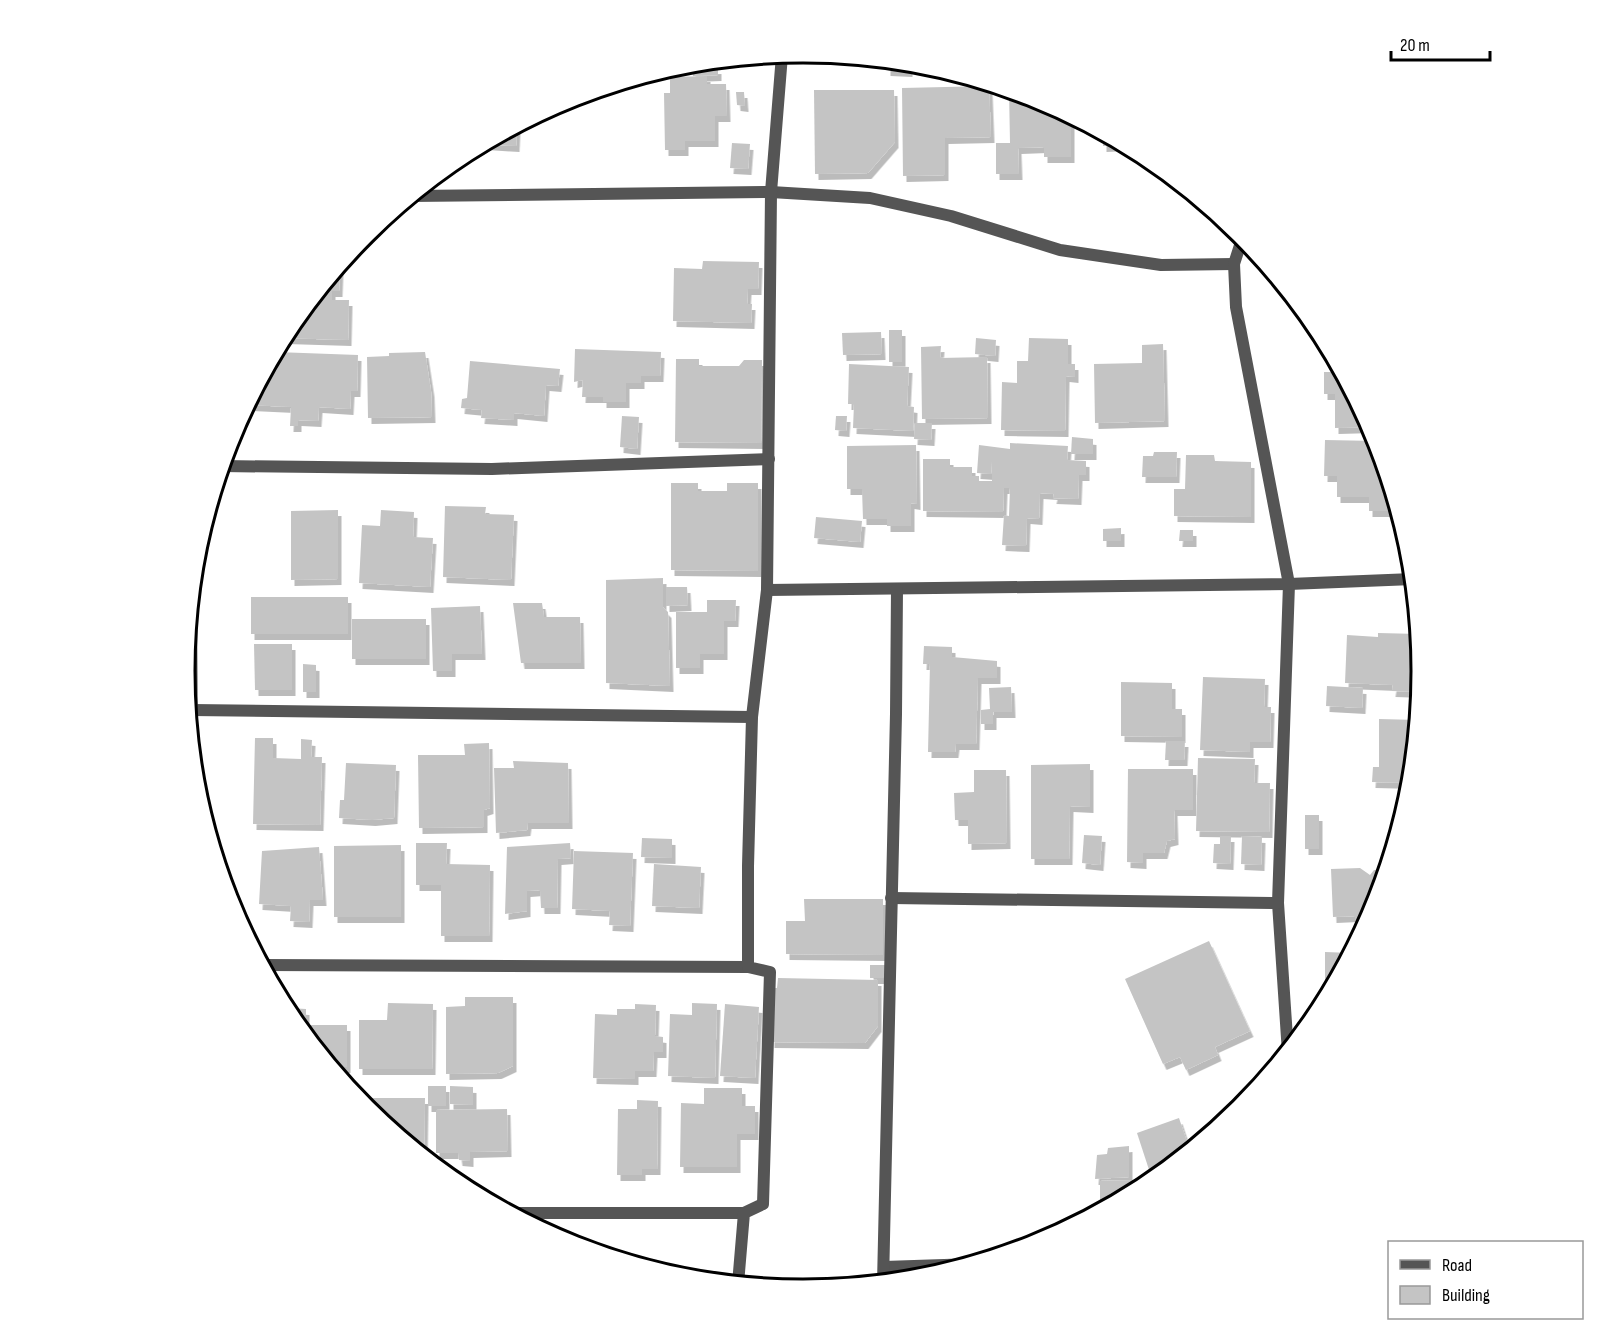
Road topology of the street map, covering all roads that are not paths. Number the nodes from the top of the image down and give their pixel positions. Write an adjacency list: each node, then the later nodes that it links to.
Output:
1 (781, 64): 2 (street)
2 (771, 192): 3 (street); 5 (street); 6 (street)
3 (425, 196)
4 (1239, 247): 5 (street)
5 (1234, 264): 9 (street)
6 (769, 459): 7 (street); 11 (street)
7 (231, 466)
8 (1405, 579): 9 (street)
9 (1289, 584): 10 (street); 15 (street)
10 (897, 589): 11 (street); 14 (street)
11 (767, 590): 13 (street)
12 (196, 710): 13 (street)
13 (752, 717): 17 (street)
14 (891, 898): 15 (street); 22 (street)
15 (1278, 903): 18 (street)
16 (271, 965): 17 (street)
17 (748, 967): 20 (street)
18 (1287, 1040)
19 (527, 1213): 20 (street)
20 (744, 1213): 24 (street)
21 (933, 1265): 22 (street)
22 (884, 1267): 23 (street)
23 (884, 1275)
24 (739, 1276)

